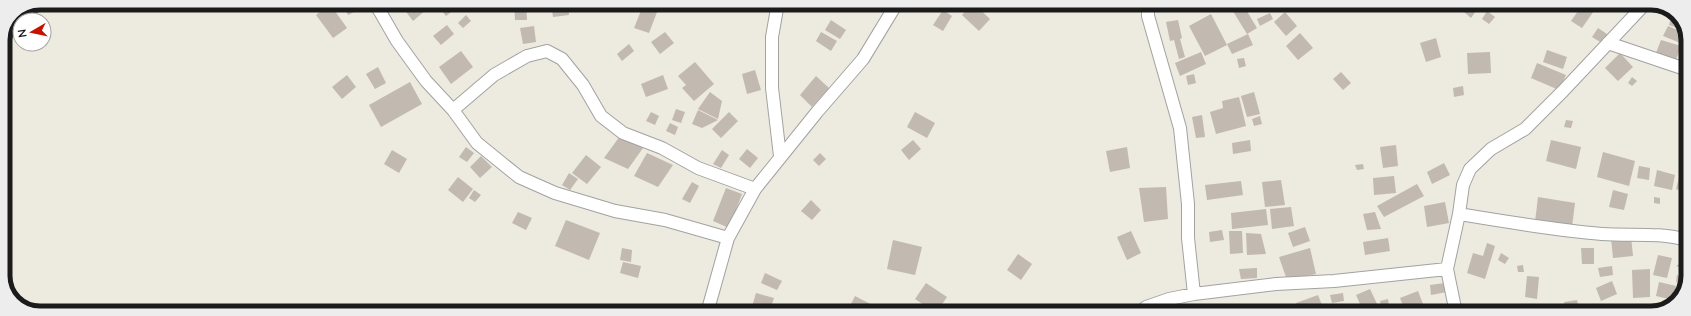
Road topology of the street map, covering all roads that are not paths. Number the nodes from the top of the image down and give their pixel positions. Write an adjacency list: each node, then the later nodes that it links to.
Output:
1 (379, 10): 8 (street)
2 (777, 10): 9 (street)
3 (893, 10): 9 (street)
4 (1148, 10): 15 (street)
5 (1639, 10): 6 (street)
6 (1608, 43): 7 (street); 11 (street)
7 (1681, 68)
8 (453, 110): 10 (street); 12 (street)
9 (780, 156): 10 (street)
10 (755, 189): 12 (street)
11 (1459, 214): 13 (street); 14 (street)
12 (728, 238): 16 (street)
13 (1681, 238)
14 (1447, 269): 15 (street); 18 (street)
15 (1194, 294): 17 (street)
16 (709, 306)
17 (1149, 306)
18 (1455, 306)

